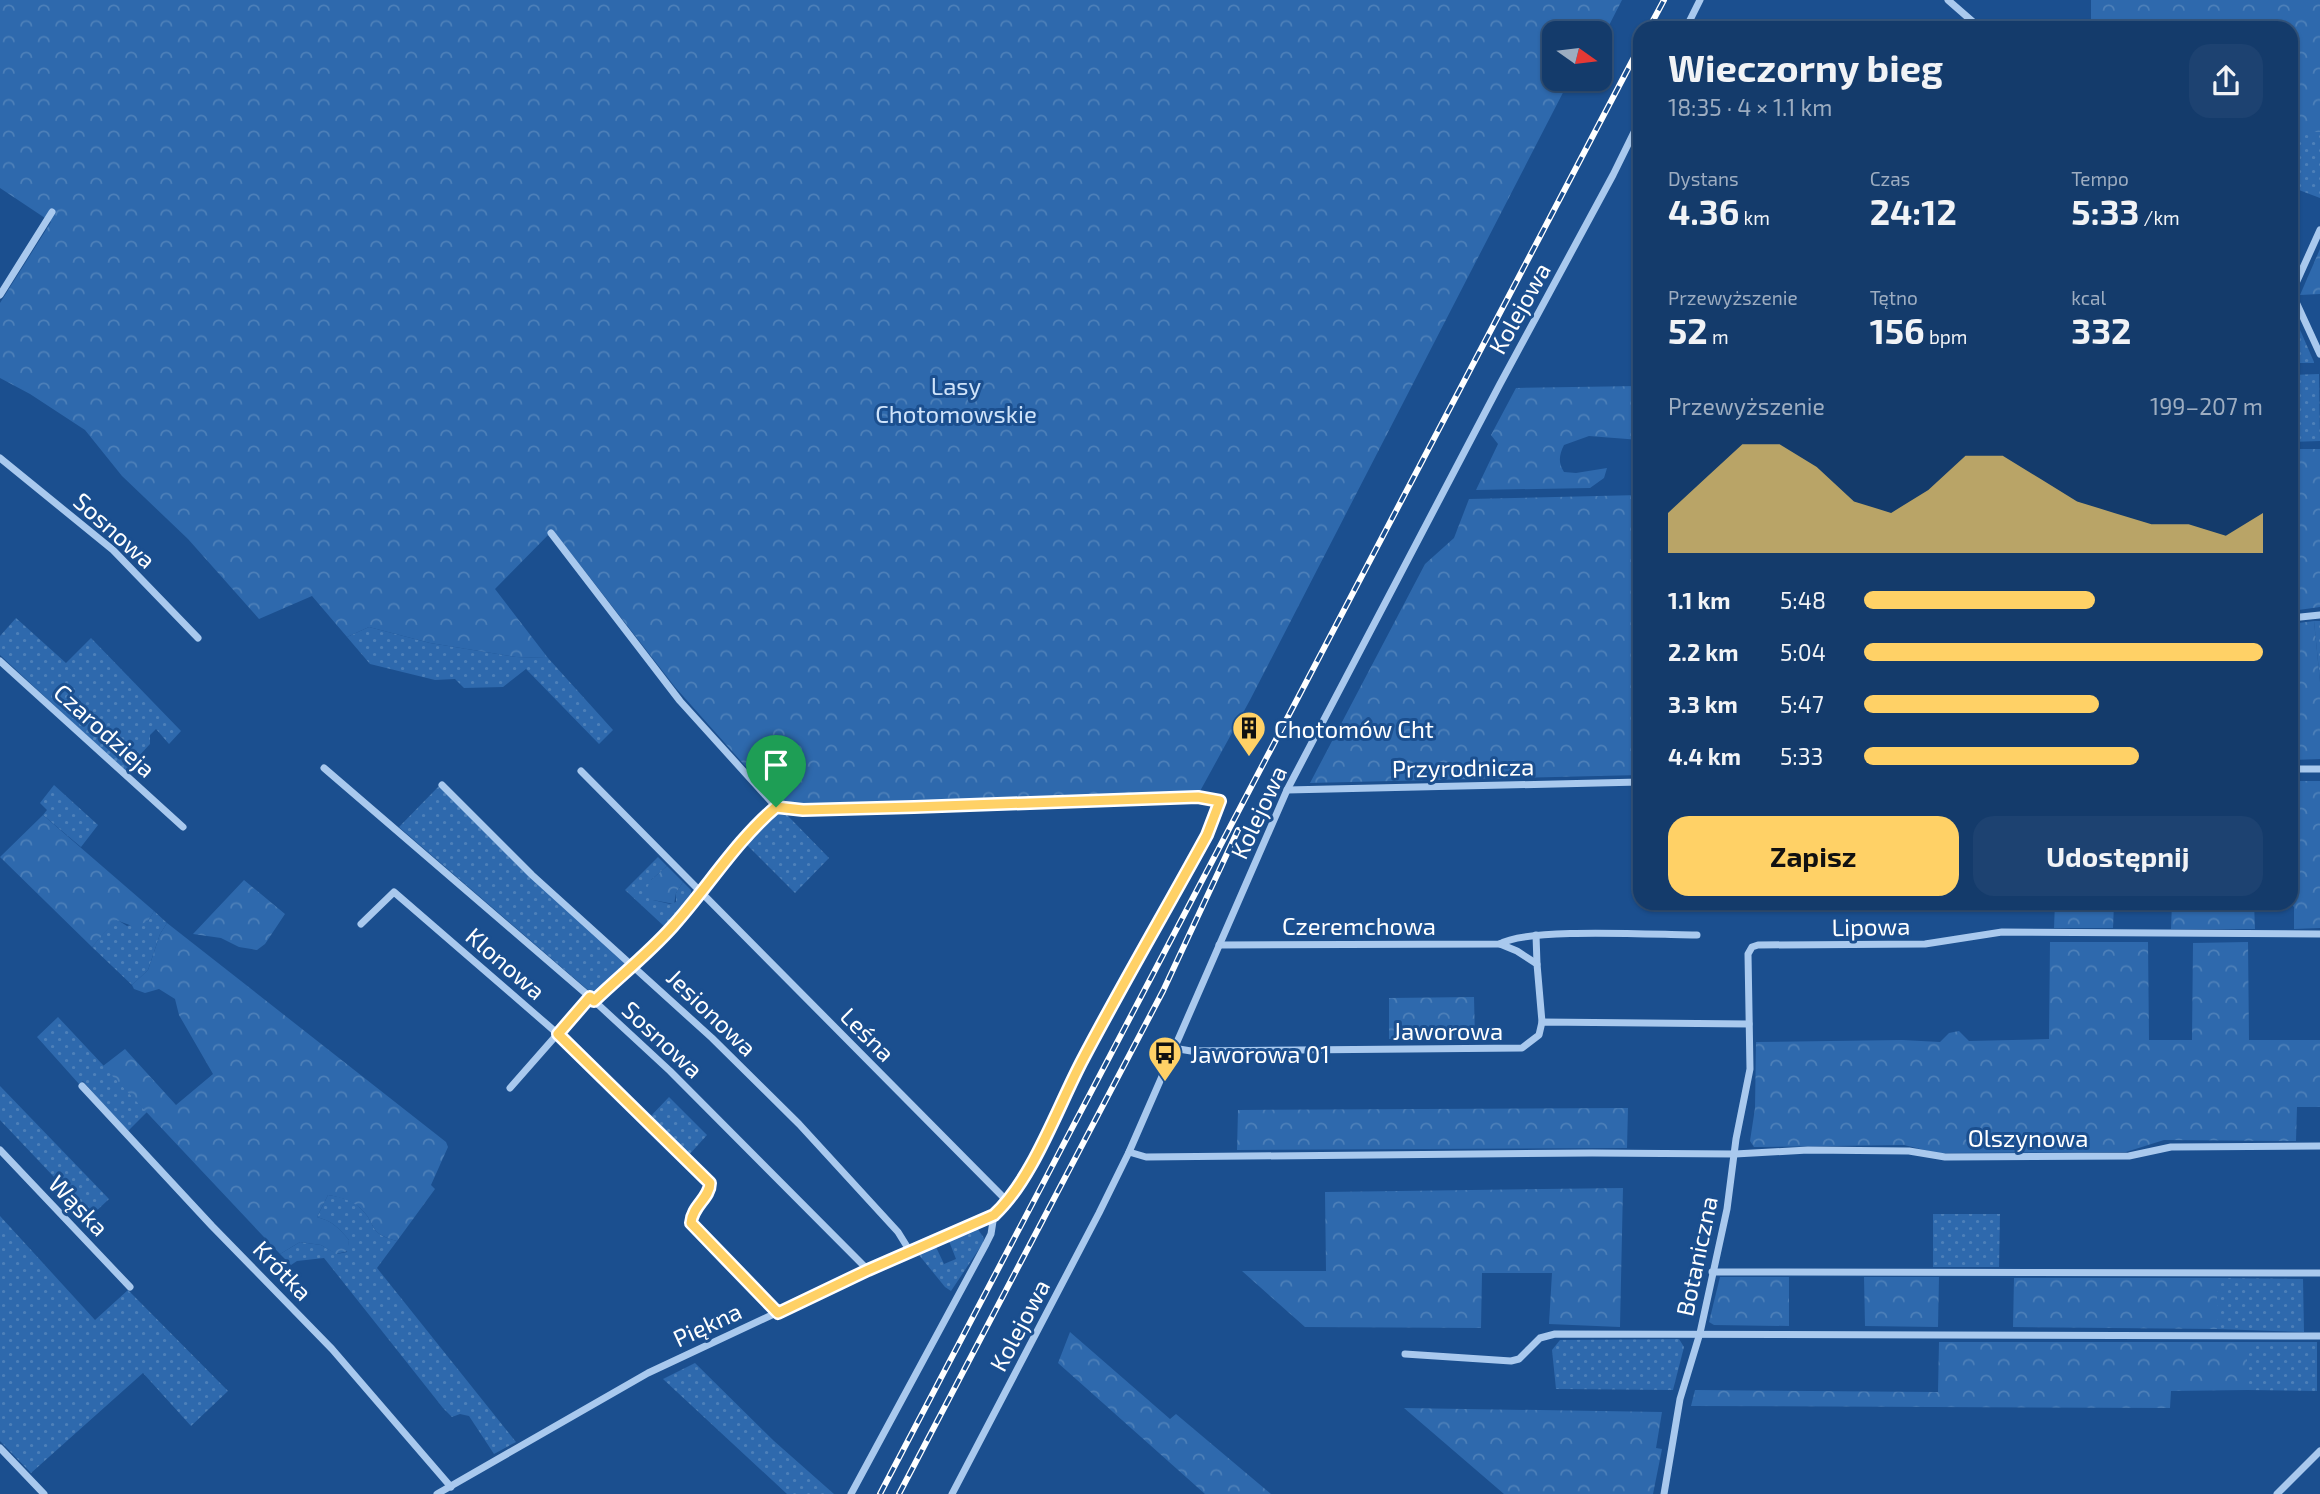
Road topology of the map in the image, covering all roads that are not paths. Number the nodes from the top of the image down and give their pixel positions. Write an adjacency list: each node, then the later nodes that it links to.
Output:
1 (1700, 0): 3 (street)
2 (1948, 0): 4 (street)
3 (1690, 21)
4 (1972, 21)
5 (1633, 133): 24 (street, Kolejowa)
6 (52, 212): 9 (street)
7 (2320, 230): 8 (street)
8 (2298, 276)
9 (0, 295)
10 (2298, 306): 11 (street)
11 (2320, 354)
12 (0, 458): 16 (street, Sosnowa)
13 (551, 533): 25 (street)
14 (2320, 615): 15 (street)
15 (2298, 617)
16 (198, 638)
17 (0, 660): 26 (street, Czarodzieja)
18 (324, 768): 36 (street, Sosnowa)
19 (2298, 769): 20 (street)
20 (2320, 769)
21 (581, 771): 27 (street, Leśna)
22 (1633, 782): 24 (street, Przyrodnicza)
23 (442, 785): 34 (street, Jesionowa)
24 (1287, 790): 33 (street, Kolejowa)
25 (776, 807): 27 (street); 47 (street, Piękna)
26 (183, 827)
27 (701, 894): 34 (street); 47 (street, Leśna)
28 (361, 924): 39 (street, Klonowa)
29 (2320, 934): 38 (street, Lipowa)
30 (1536, 935): 31 (street, Czeremchowa); 32 (street, Czeremchowa); 35 (street)
31 (1697, 935)
32 (1500, 944): 33 (street, Czeremchowa); 35 (street, Czeremchowa)
33 (1219, 945): 40 (street, Kolejowa)
34 (633, 964): 36 (street); 49 (street, Jesionowa)
35 (1537, 964): 37 (street)
36 (592, 999): 39 (street); 50 (street, Sosnowa)
37 (1542, 1022): 38 (street); 40 (street, Jaworowa)
38 (1749, 1024): 46 (street, Botaniczna)
39 (558, 1034): 42 (street); 54 (street, Klonowa)
40 (1173, 1048): 45 (street, Kolejowa)
41 (82, 1086): 60 (street, Krótka)
42 (510, 1088)
43 (2320, 1146): 46 (street, Olszynowa)
44 (0, 1150): 53 (street, Wąska)
45 (1129, 1152): 46 (street, Olszynowa); 64 (street, Kolejowa)
46 (1735, 1154): 51 (street, Botaniczna)
47 (1007, 1201): 48 (street, Piękna)
48 (994, 1215): 49 (street, Piękna); 63 (street)
49 (911, 1253): 50 (street, Piękna)
50 (868, 1270): 54 (street, Piękna)
51 (1713, 1272): 52 (street); 55 (street, Botaniczna)
52 (2320, 1273)
53 (130, 1287)
54 (778, 1313): 60 (street, Piękna)
55 (1700, 1333): 56 (street); 57 (street); 65 (street, Botaniczna)
56 (2320, 1336)
57 (1405, 1354)
58 (0, 1448): 61 (street)
59 (2320, 1451): 66 (street)
60 (451, 1487): 62 (street, Piękna)
61 (44, 1494)
62 (437, 1494)
63 (850, 1494)
64 (952, 1494)
65 (1664, 1494)
66 (2277, 1494)

